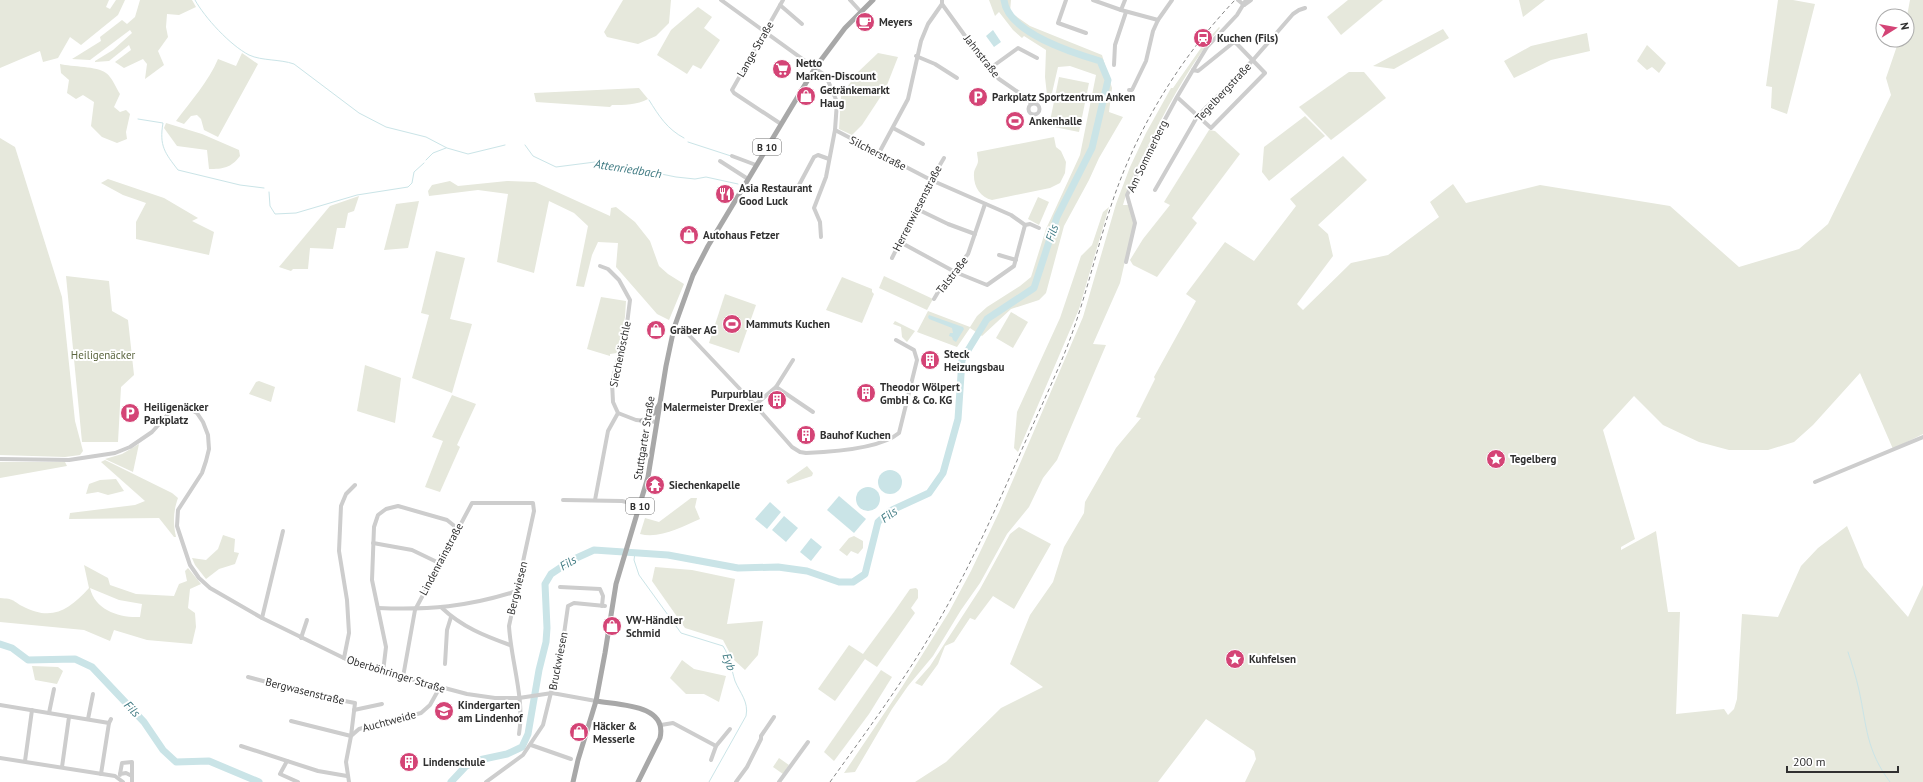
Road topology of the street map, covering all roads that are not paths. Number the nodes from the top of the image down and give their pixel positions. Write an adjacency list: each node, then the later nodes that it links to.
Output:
1 (721, 0): 21 (street)
2 (783, 0): 13 (street, Lange Straße)
3 (850, 0): 17 (street)
4 (873, 0): 17 (main road, B 10)
5 (1066, 0): 22 (street)
6 (1093, 0): 16 (street)
7 (1125, 0): 16 (street)
8 (1172, 0): 19 (street)
9 (1238, 0): 14 (street)
10 (1246, 0): 14 (street, Am Sommerberg)
11 (1251, 0): 14 (street, Am Sommerberg)
12 (942, 2): 23 (street); 28 (street, Jahnstraße)
13 (780, 5): 20 (street); 21 (street, Lange Straße)
14 (1244, 5): 29 (street, Am Sommerberg)
15 (1305, 8): 25 (street, Tegelbergstraße)
16 (1121, 10): 18 (street)
17 (861, 12): 27 (main road, B 10)
18 (1126, 12): 19 (street); 26 (street)
19 (1158, 20): 31 (street)
20 (802, 24)
21 (764, 33): 27 (street); 35 (street, Lange Straße)
22 (1086, 33)
23 (916, 56): 30 (street); 36 (street)
24 (1036, 58): 28 (street)
25 (1252, 60): 29 (street); 34 (street, Tegelbergstraße); 34 (street)
26 (1114, 65)
27 (815, 68): 35 (main road, B 10); 37 (street)
28 (989, 69): 33 (street, Jahnstraße)
29 (1193, 70): 32 (street, Am Sommerberg)
30 (957, 78)
31 (1129, 90)
32 (1177, 97): 34 (street); 59 (street, Am Sommerberg)
33 (1031, 104)
34 (1197, 117): 48 (street, Tegelbergstraße)
35 (781, 124): 44 (main road, B 10)
36 (893, 128): 38 (street); 39 (street)
37 (835, 130): 39 (street, Silcherstraße); 42 (street)
38 (923, 144)
39 (879, 153): 46 (street, Silcherstraße)
40 (732, 156): 44 (street)
41 (944, 158): 46 (street, Herrenwiesenstraße)
42 (829, 159): 47 (street); 54 (street)
43 (720, 161): 45 (street)
44 (756, 165): 45 (main road, B 10)
45 (748, 178): 63 (main road, B 10)
46 (931, 180): 49 (street, Silcherstraße); 50 (street, Herrenwiesenstraße)
47 (799, 185)
48 (1156, 190)
49 (985, 204): 51 (street, Silcherstraße); 53 (street, Talstraße)
50 (917, 209): 53 (street); 55 (street, Herrenwiesenstraße)
51 (1025, 225): 52 (street); 58 (street)
52 (1039, 228)
53 (975, 234): 61 (street, Talstraße)
54 (821, 237)
55 (900, 242): 57 (street, Herrenwiesenstraße); 61 (street)
56 (999, 255): 58 (street)
57 (892, 258)
58 (1016, 260): 61 (street)
59 (1126, 262)
60 (600, 266): 70 (street, Siechenöschle)
61 (955, 272): 62 (street, Talstraße)
62 (934, 299)
63 (674, 328): 67 (main road, Stuttgarter Straße / B 10); 68 (street)
64 (896, 340): 68 (street)
65 (793, 360): 66 (street)
66 (776, 387): 68 (street); 69 (street)
67 (660, 404): 71 (main road); 72 (main road, Stuttgarter Straße / B 10)
68 (755, 405)
69 (813, 412)
70 (618, 413): 71 (street); 78 (street)
71 (642, 421): 72 (street)
72 (657, 422): 80 (main road, Stuttgarter Straße / B 10)
73 (1923, 437): 75 (street)
74 (0, 459): 91 (street, Oberböhringer Straße)
75 (1815, 482)
76 (355, 485): 95 (street)
77 (563, 500): 78 (street)
78 (594, 500): 80 (street)
79 (532, 503): 81 (street, Lindenrainstraße); 86 (street, Bergwiesen)
80 (640, 505): 105 (main road, Stuttgarter Straße / B 10)
81 (458, 528): 83 (street); 84 (street, Lindenrainstraße)
82 (283, 531): 91 (street)
83 (373, 543): 84 (street); 87 (street)
84 (439, 564): 89 (street, Lindenrainstraße)
85 (560, 588): 102 (street, Bruckwiesen)
86 (517, 591): 88 (street); 94 (street, Bergwiesen)
87 (378, 608): 89 (street); 97 (street)
88 (442, 608): 89 (street); 90 (street)
89 (415, 610): 99 (street, Lindenrainstraße)
90 (452, 617): 94 (street); 96 (street)
91 (262, 618): 93 (street, Oberböhringer Straße)
92 (307, 620): 93 (street)
93 (301, 638): 95 (street, Oberböhringer Straße)
94 (510, 645): 104 (street, Bergwiesen)
95 (344, 658): 97 (street, Oberböhringer Straße)
96 (445, 664)
97 (383, 672): 99 (street, Oberböhringer Straße)
98 (248, 677): 109 (street, Bergwasenstraße)
99 (403, 677): 100 (street, Oberböhringer Straße)
100 (440, 687): 104 (street, Oberböhringer Straße); 118 (street, Auchtweide)
101 (54, 689): 110 (street)
102 (552, 693): 104 (street, Oberböhringer Straße); 105 (street, Oberböhringer Straße); 120 (street, Bruckwiesen)
103 (93, 694): 113 (street)
104 (519, 698): 117 (street)
105 (596, 701): 115 (main road); 140 (main road, Stuttgarter Straße / B 10)
106 (382, 704): 109 (street, Bergwasenstraße)
107 (0, 705): 108 (street)
108 (32, 710): 110 (street); 126 (street)
109 (354, 710): 118 (street, Bergwasenstraße)
110 (51, 714): 111 (street)
111 (69, 717): 113 (street); 128 (street)
112 (774, 717): 142 (street)
113 (90, 720): 129 (street)
114 (292, 721): 118 (street)
115 (661, 725): 122 (street); 141 (main road)
116 (730, 729): 122 (street)
117 (519, 734)
118 (351, 736): 132 (street, Auchtweide)
119 (808, 742): 143 (street)
120 (531, 745): 124 (street); 133 (street, Bruckwiesen)
121 (242, 746): 127 (street)
122 (716, 746): 125 (street)
123 (0, 758): 126 (street)
124 (571, 759)
125 (711, 760)
126 (25, 761): 128 (street)
127 (287, 761): 132 (street); 136 (street)
128 (62, 767): 129 (street)
129 (101, 774): 130 (street)
130 (120, 776): 131 (street); 131 (street); 134 (street)
131 (132, 776): 135 (street)
132 (347, 776): 137 (street, Auchtweide)
133 (495, 777): 138 (street, Bruckwiesen); 139 (street)
134 (123, 782)
135 (132, 782)
136 (298, 782)
137 (349, 782)
138 (486, 782)
139 (497, 782)
140 (573, 782)
141 (638, 782)
142 (736, 782)
143 (779, 782)

